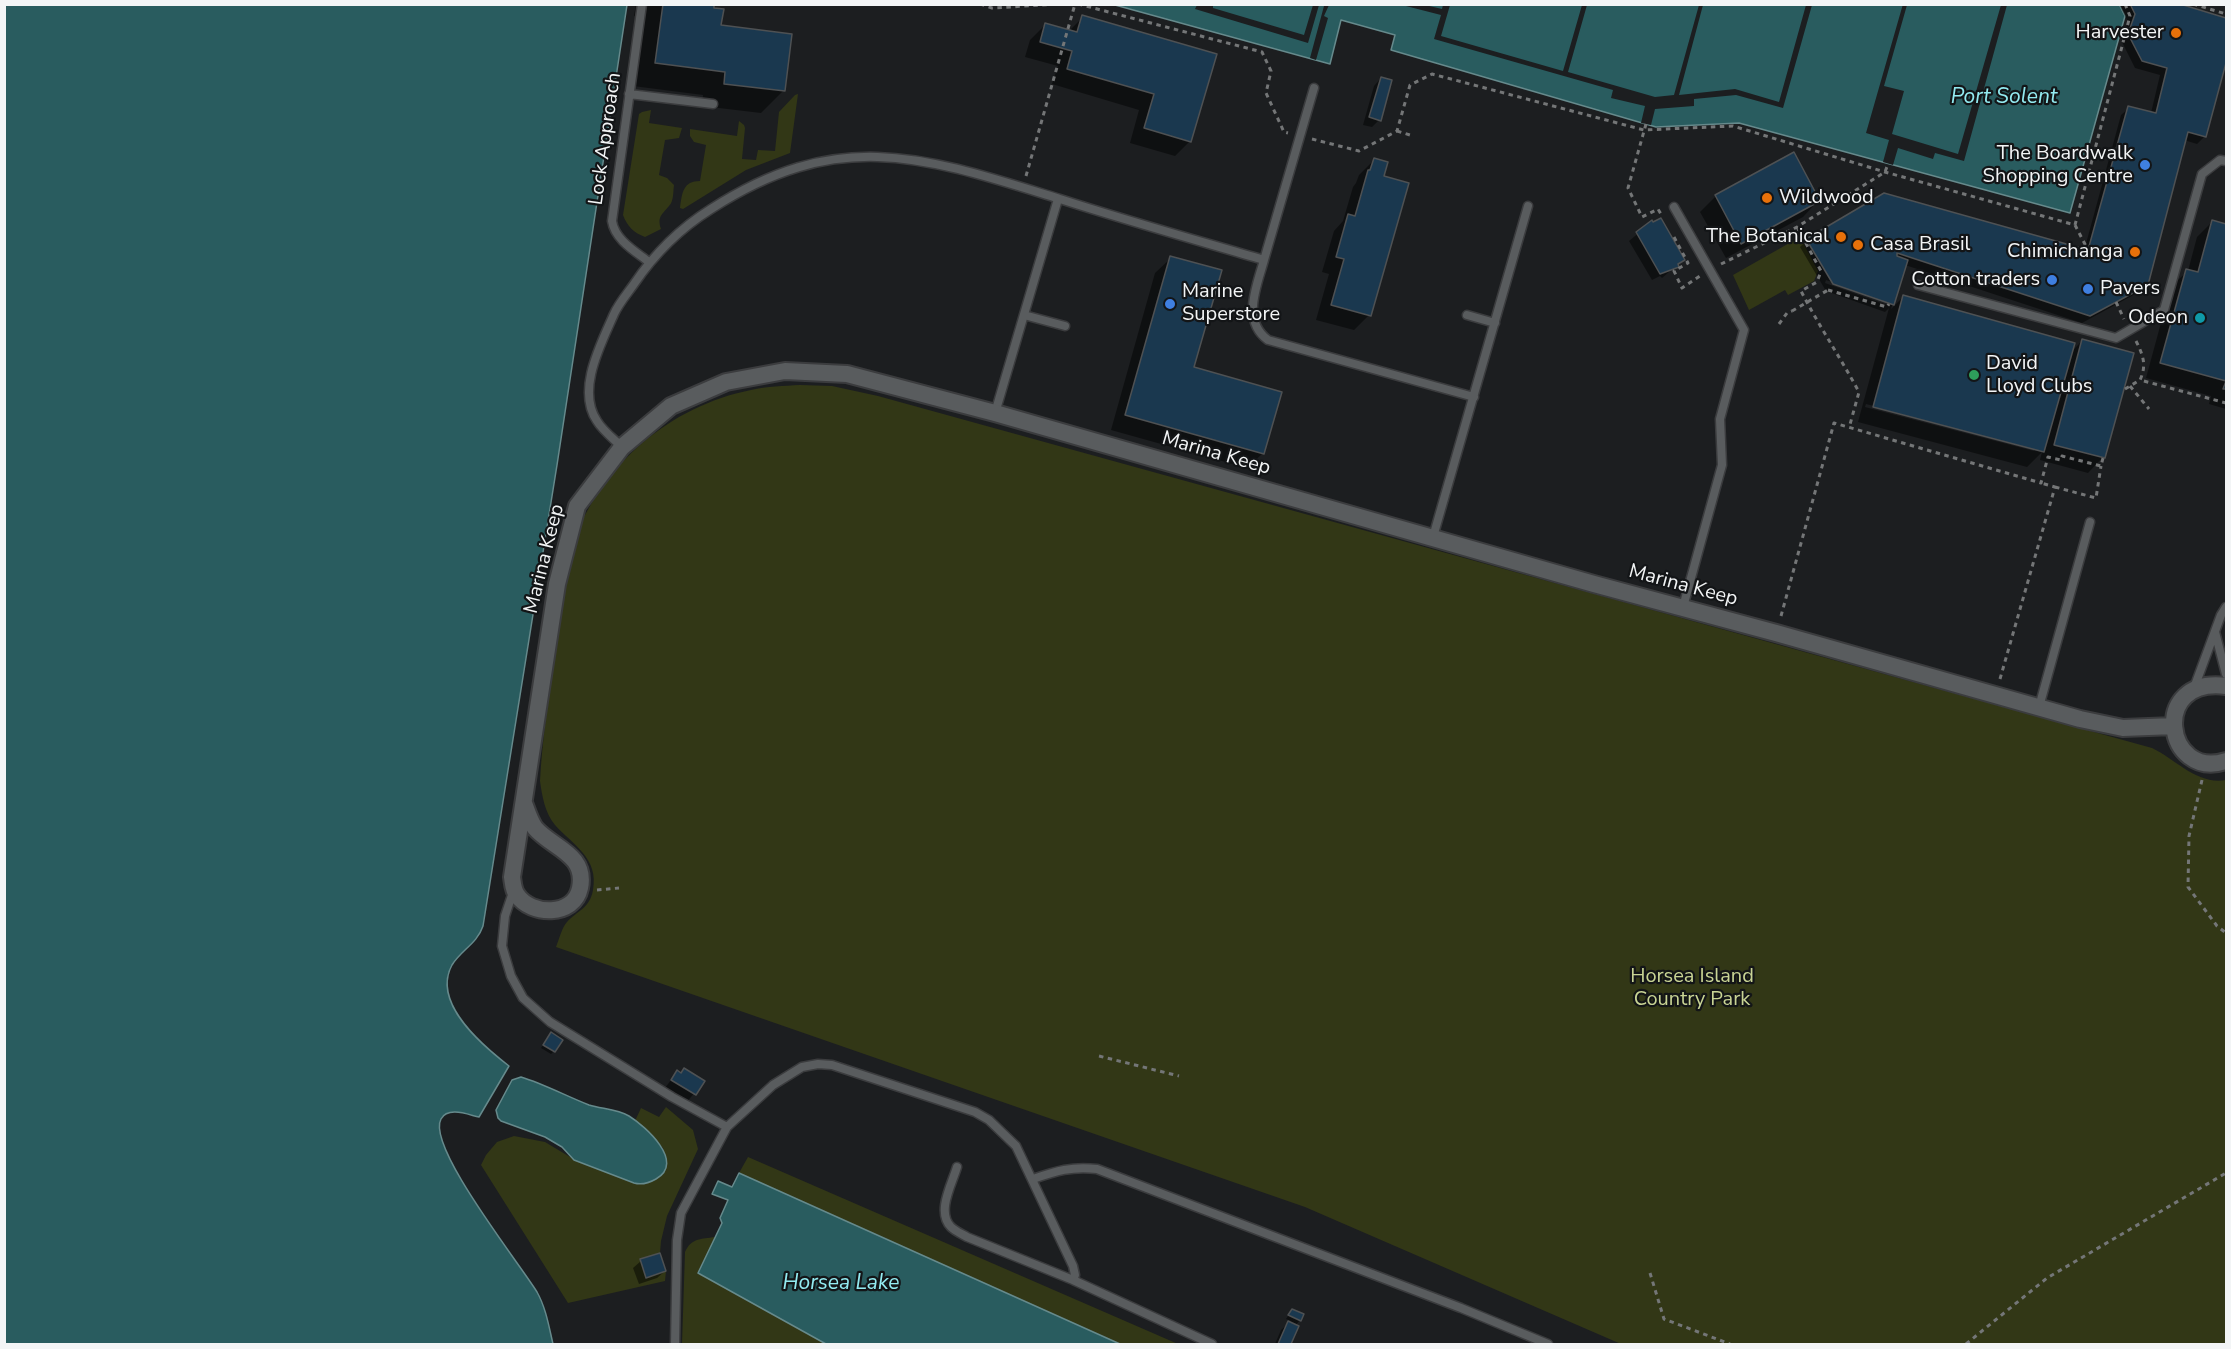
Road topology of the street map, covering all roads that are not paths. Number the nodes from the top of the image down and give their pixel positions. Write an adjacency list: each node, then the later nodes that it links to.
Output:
1 (642, 4): 3 (lane, Lock Approach)
2 (1314, 88): 9 (lane)
3 (629, 94): 4 (lane); 10 (lane, Lock Approach)
4 (713, 104)
5 (2226, 161): 11 (lane)
6 (1058, 199): 9 (lane); 10 (lane); 12 (lane)
7 (1528, 206): 14 (lane)
8 (1674, 207): 21 (lane)
9 (1264, 260): 16 (lane)
10 (649, 261): 18 (lane)
11 (1918, 285)
12 (1024, 315): 15 (lane); 17 (lane)
13 (1467, 315): 14 (lane)
14 (1495, 323): 16 (lane)
15 (1065, 326)
16 (1474, 398): 20 (lane)
17 (995, 413): 18 (street, Marina Keep); 20 (street, Marina Keep)
18 (622, 447): 30 (street, Marina Keep)
19 (2090, 522): 27 (lane)
20 (1433, 537): 21 (street, Marina Keep)
21 (1683, 607): 27 (street, Marina Keep)
22 (2226, 608): 23 (lane)
23 (2215, 632): 24 (lane); 26 (lane)
24 (2226, 675)
25 (2226, 686): 26 (street)
26 (2194, 688): 28 (street)
27 (2039, 707): 28 (street, Marina Keep)
28 (2174, 726): 29 (street)
29 (2219, 764)
30 (524, 803): 31 (street, Marina Keep); 31 (street)
31 (514, 888): 32 (lane)
32 (727, 1127): 34 (lane); 36 (lane)
33 (957, 1167): 35 (lane)
34 (1033, 1179): 35 (lane); 38 (lane)
35 (1073, 1280): 37 (lane)
36 (675, 1344)
37 (1212, 1344)
38 (1548, 1344)

